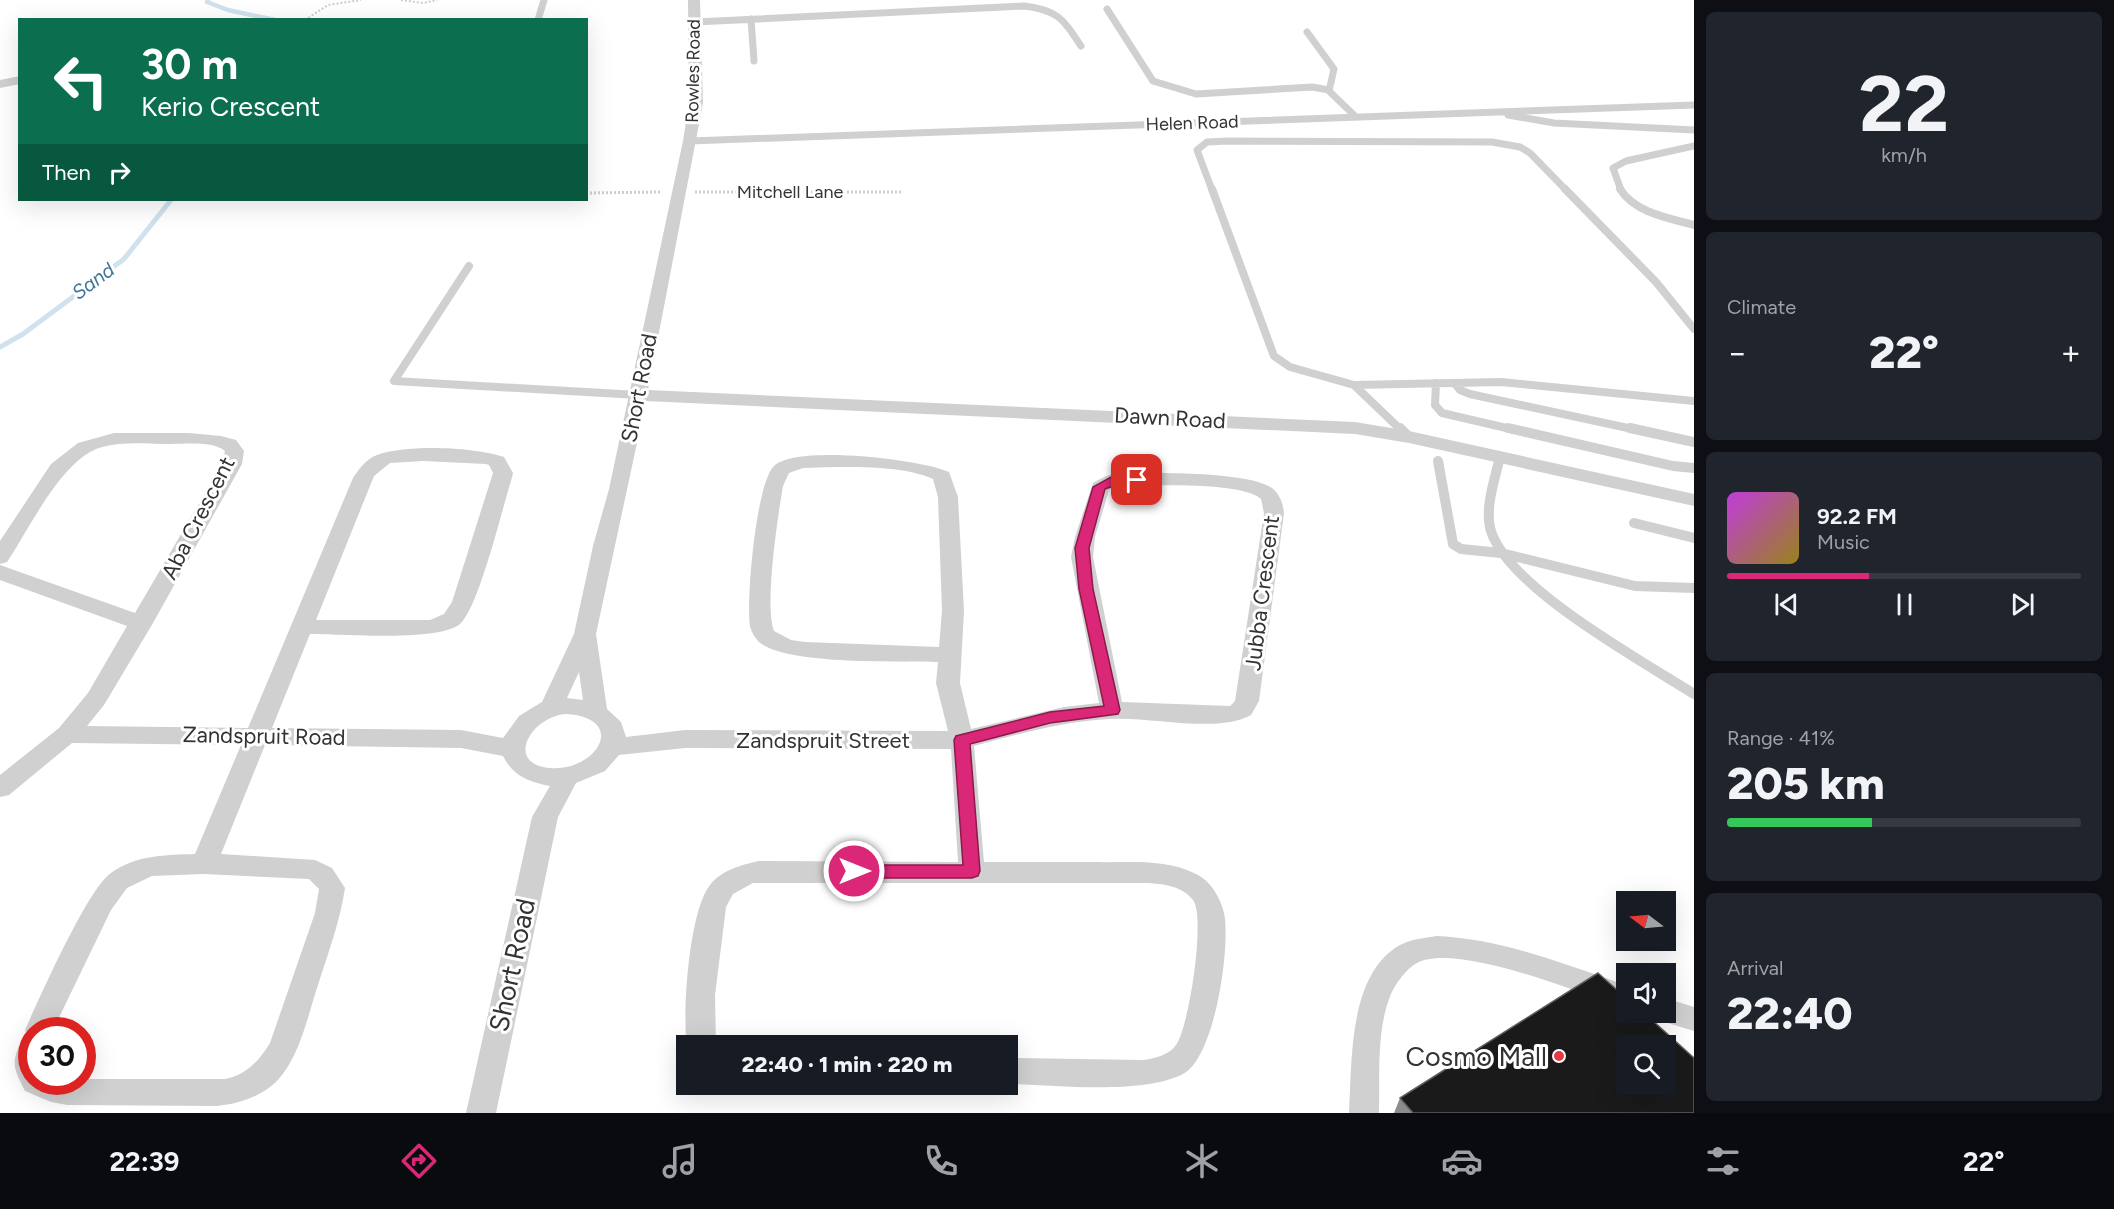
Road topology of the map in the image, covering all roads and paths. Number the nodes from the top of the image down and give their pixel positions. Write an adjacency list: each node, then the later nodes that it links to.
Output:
1 (360, 0): 7 (path)
2 (401, 0): 3 (path)
3 (437, 0)
4 (544, 0): 8 (lane)
5 (694, 0): 10 (street, Rowles Road)
6 (1107, 9): 16 (lane)
7 (308, 18)
8 (538, 18)
9 (751, 19): 10 (lane); 12 (lane); 13 (lane)
10 (695, 22): 21 (street, Rowles Road)
11 (1308, 32): 16 (lane)
12 (1081, 46)
13 (754, 61)
14 (18, 80): 15 (street)
15 (0, 84)
16 (1329, 90): 19 (lane)
17 (1694, 105): 18 (lane, Helen Road)
18 (1496, 112): 19 (lane, Helen Road); 20 (lane)
19 (1356, 117): 21 (lane, Helen Road)
20 (1694, 129)
21 (690, 141): 25 (street, Short Road)
22 (1694, 146): 26 (lane)
23 (902, 192): 25 (path, Mitchell Lane)
24 (588, 193): 25 (path, Mitchell Lane)
25 (680, 193): 32 (street, Short Road)
26 (1694, 225)
27 (469, 266): 32 (lane)
28 (1694, 329): 31 (lane)
29 (1454, 383): 30 (lane); 33 (lane); 35 (lane)
30 (1436, 384): 31 (lane); 38 (lane)
31 (1354, 385): 34 (lane)
32 (638, 395): 34 (street, Dawn Road); 48 (street, Short Road)
33 (1694, 401)
34 (1409, 437): 36 (street, Dawn Road)
35 (1694, 442)
36 (1500, 457): 39 (street, Dawn Road); 42 (lane)
37 (1438, 461): 42 (lane)
38 (1694, 468)
39 (1694, 500)
40 (1634, 523): 41 (lane)
41 (1694, 538)
42 (1501, 553): 45 (lane); 50 (lane)
43 (0, 557): 46 (street, Aba Crescent)
44 (0, 572): 46 (street)
45 (1694, 588)
46 (142, 623): 55 (street, Aba Crescent)
47 (302, 627): 47 (street); 56 (street)
48 (585, 634): 51 (street, Short Road); 54 (street, Short Road)
49 (949, 655): 49 (street); 58 (street)
50 (1694, 694)
51 (551, 708): 53 (street); 54 (street)
52 (1112, 710): 52 (street, Jubba Crescent); 58 (street, Jubba Crescent)
53 (522, 726): 57 (street, Zandspruit Road); 59 (street)
54 (606, 728): 58 (street, Zandspruit Street); 61 (street)
55 (67, 734): 56 (street, Zandspruit Road); 62 (street, Aba Crescent)
56 (258, 736): 57 (street, Zandspruit Road); 64 (street)
57 (461, 739): 59 (street, Zandspruit Road)
58 (962, 740): 65 (street)
59 (513, 749): 60 (street)
60 (538, 775): 61 (street); 63 (street, Short Road)
61 (568, 777): 63 (street, Short Road)
62 (0, 788)
63 (544, 817): 73 (street, Short Road)
64 (204, 864): 68 (street); 72 (street)
65 (972, 871): 70 (street); 71 (street)
66 (1616, 994): 74 (street)
67 (1676, 1013): 69 (street)
68 (45, 1017)
69 (1694, 1019)
70 (701, 1035)
71 (1018, 1071)
72 (96, 1092)
73 (481, 1113)
74 (1364, 1113)

